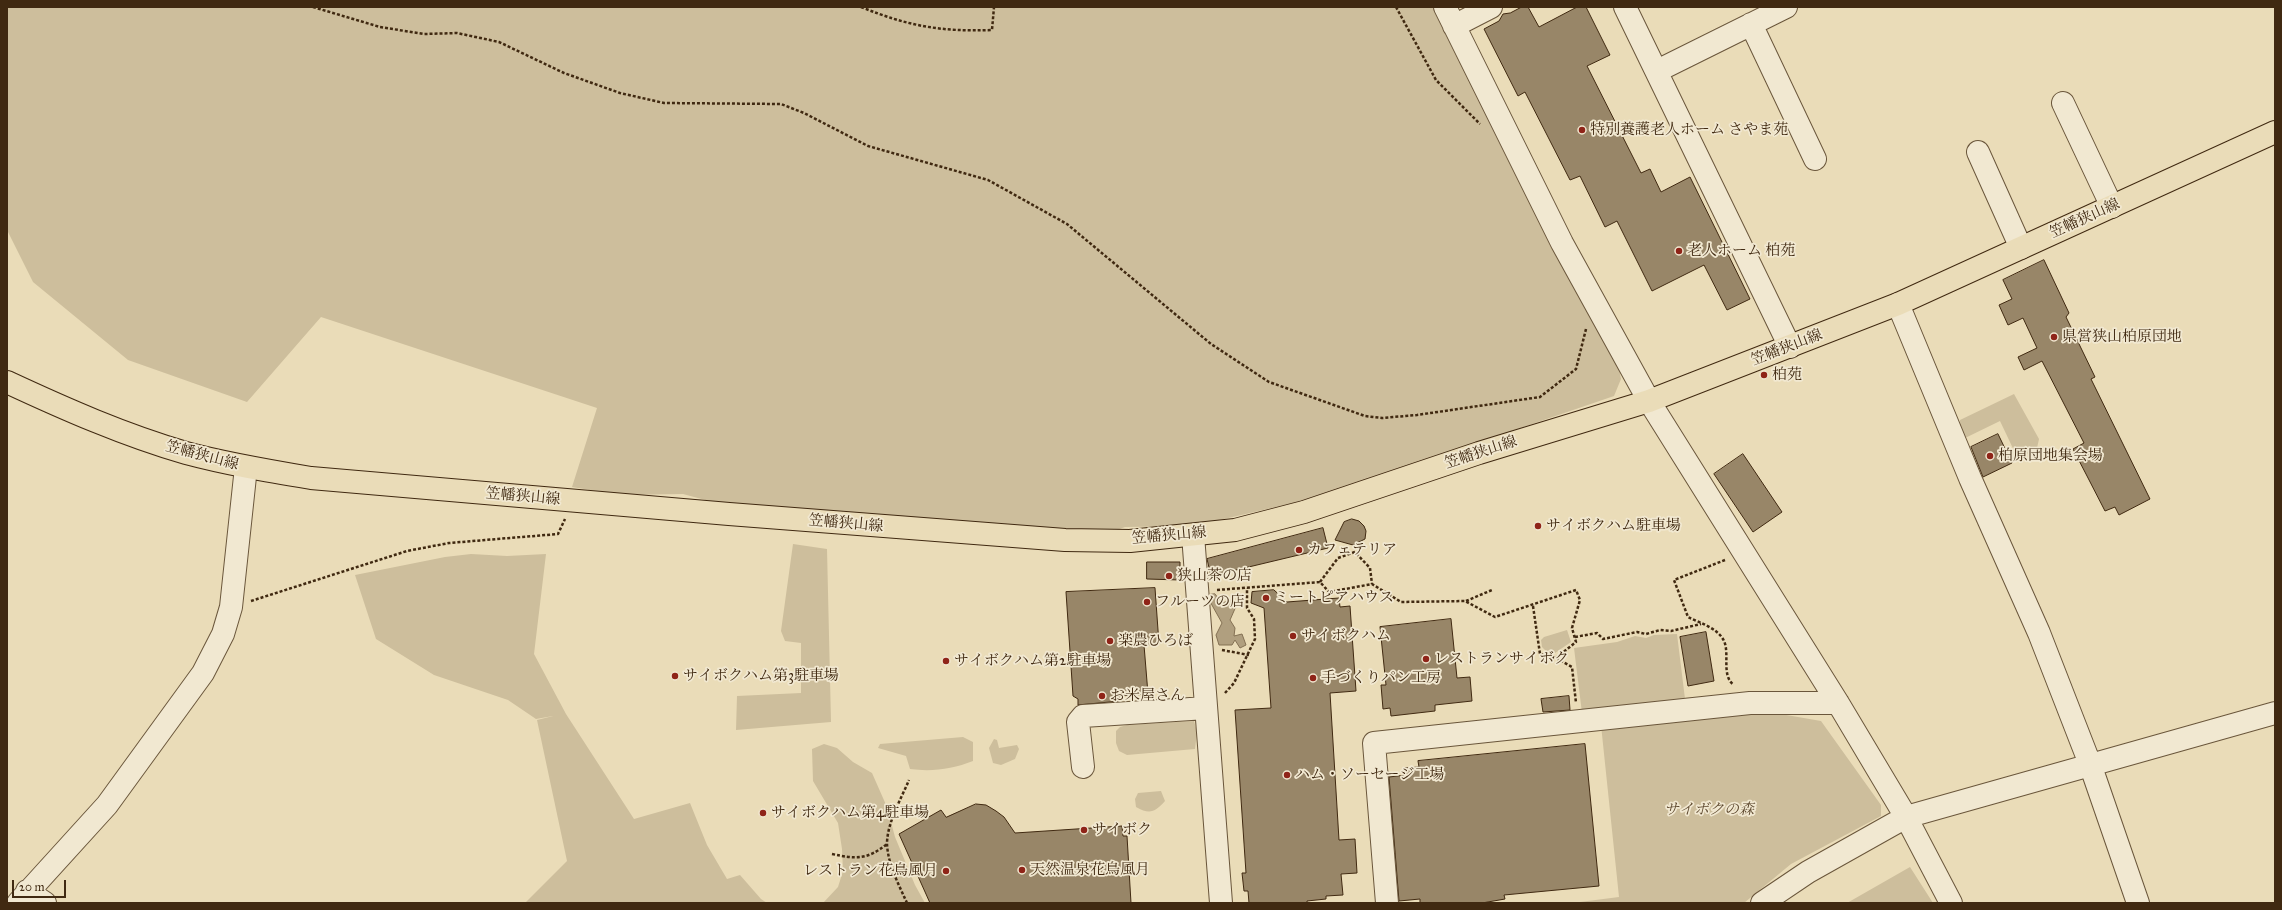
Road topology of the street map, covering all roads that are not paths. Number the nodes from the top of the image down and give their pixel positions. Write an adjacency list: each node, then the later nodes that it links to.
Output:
1 (1491, 7): 4 (street)
2 (1625, 7): 6 (street)
3 (1786, 7): 5 (street)
4 (1450, 16): 16 (street)
5 (1752, 24): 6 (street); 10 (street)
6 (1657, 71): 14 (street)
7 (2063, 103): 11 (street)
8 (2275, 132): 11 (main road, 笠幡狭山線)
9 (1978, 152): 12 (street)
10 (1815, 159)
11 (2112, 207): 12 (main road, 笠幡狭山線)
12 (2021, 248): 13 (main road, 笠幡狭山線)
13 (1898, 304): 14 (main road, 笠幡狭山線); 22 (street)
14 (1790, 347): 16 (main road, 笠幡狭山線)
15 (7, 382): 17 (main road, 笠幡狭山線)
16 (1649, 401): 18 (main road, 笠幡狭山線); 20 (street)
17 (246, 467): 18 (main road, 笠幡狭山線); 25 (street)
18 (1193, 535): 19 (street)
19 (1205, 702): 23 (street); 26 (street)
20 (1838, 702): 24 (street); 27 (street)
21 (2275, 713): 22 (street)
22 (2090, 764): 24 (street); 30 (street)
23 (1083, 767)
24 (1906, 817): 28 (street); 29 (street)
25 (30, 899)
26 (1221, 903)
27 (1386, 903)
28 (1762, 903)
29 (1951, 903)
30 (2138, 903)

